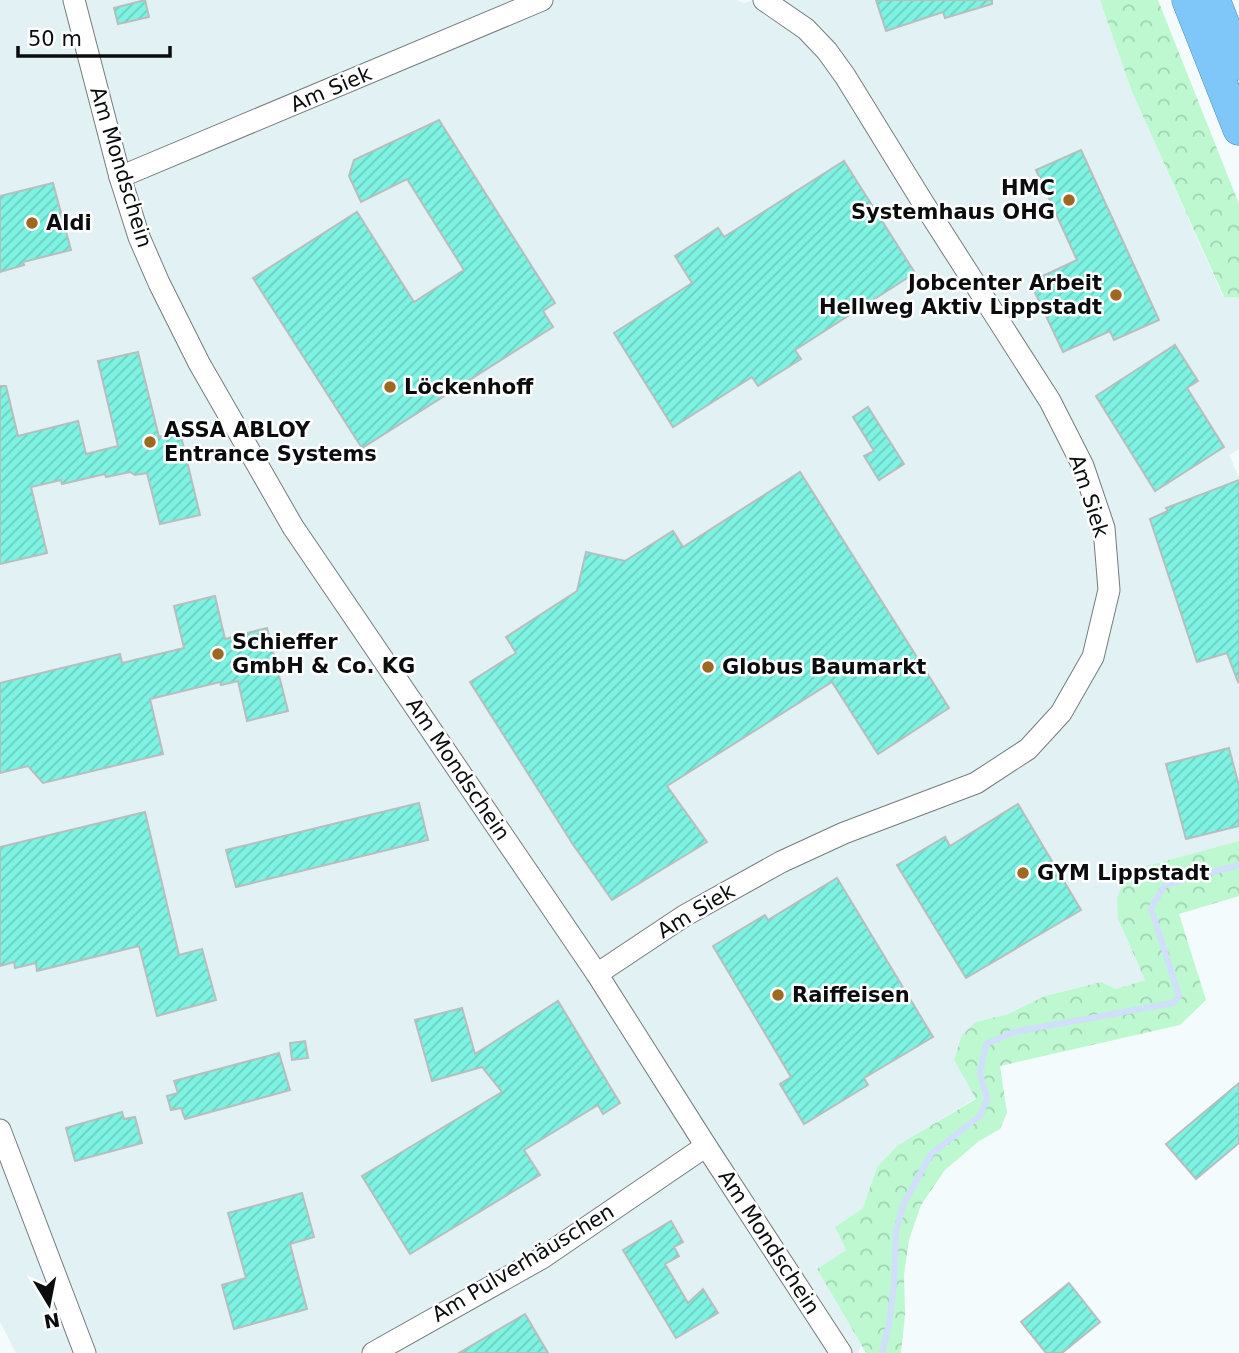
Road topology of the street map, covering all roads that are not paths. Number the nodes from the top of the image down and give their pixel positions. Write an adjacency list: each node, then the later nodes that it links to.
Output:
1 (74, 0): 8 (street, Am Mondschein)
2 (542, 0): 8 (street, Am Siek)
3 (764, 0): 9 (street, Am Siek)
4 (1188, 0): 7 (highway)
5 (1214, 0): 6 (highway)
6 (1239, 64)
7 (1239, 129)
8 (120, 177): 9 (street, Am Mondschein)
9 (597, 974): 11 (street, Am Mondschein)
10 (0, 1130): 12 (street)
11 (706, 1146): 13 (street, Am Pulverhäuschen); 14 (street, Am Mondschein)
12 (86, 1353)
13 (373, 1353)
14 (841, 1353)

